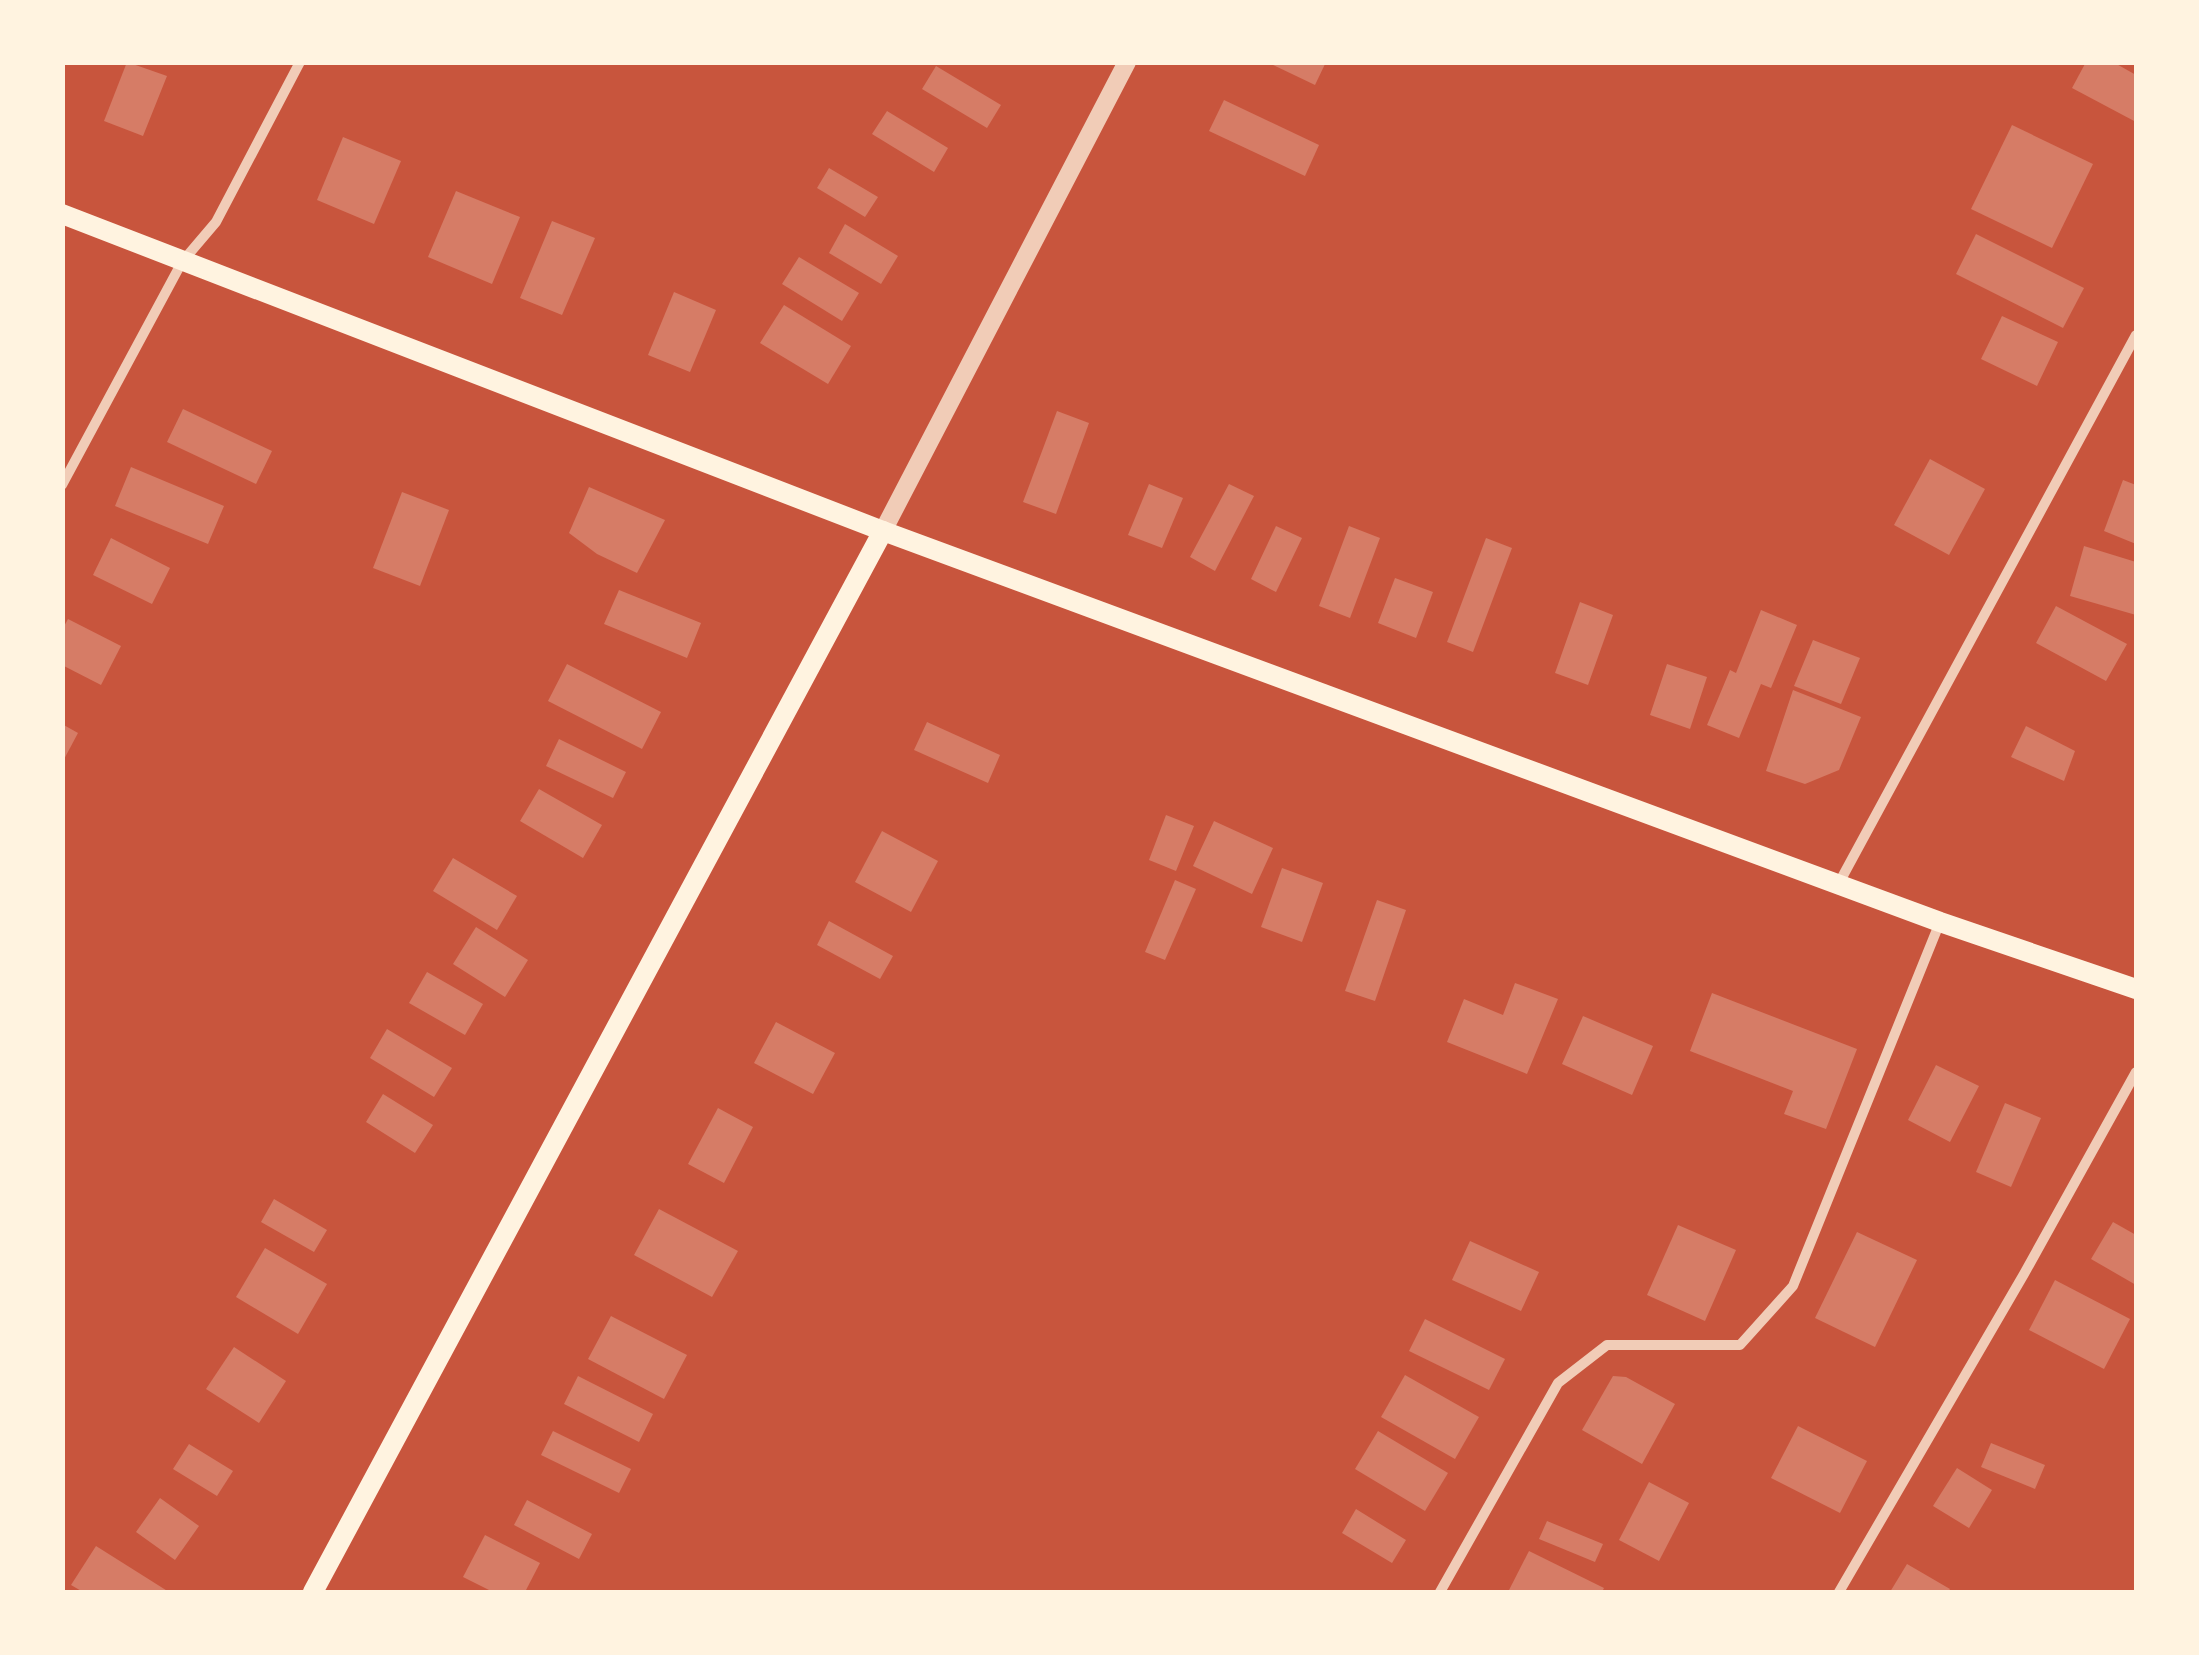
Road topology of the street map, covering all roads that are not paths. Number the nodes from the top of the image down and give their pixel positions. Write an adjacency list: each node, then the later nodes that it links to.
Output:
1 (300, 62): 4 (street)
2 (1127, 62): 7 (street)
3 (62, 214): 4 (main road)
4 (182, 262): 6 (street); 7 (main road)
5 (2136, 334): 8 (street)
6 (62, 485)
7 (883, 532): 8 (main road); 12 (main road)
8 (1839, 883): 9 (main road)
9 (1940, 922): 10 (main road); 13 (street)
10 (2136, 989)
11 (2136, 1072): 14 (street)
12 (314, 1592)
13 (1440, 1592)
14 (1839, 1592)

